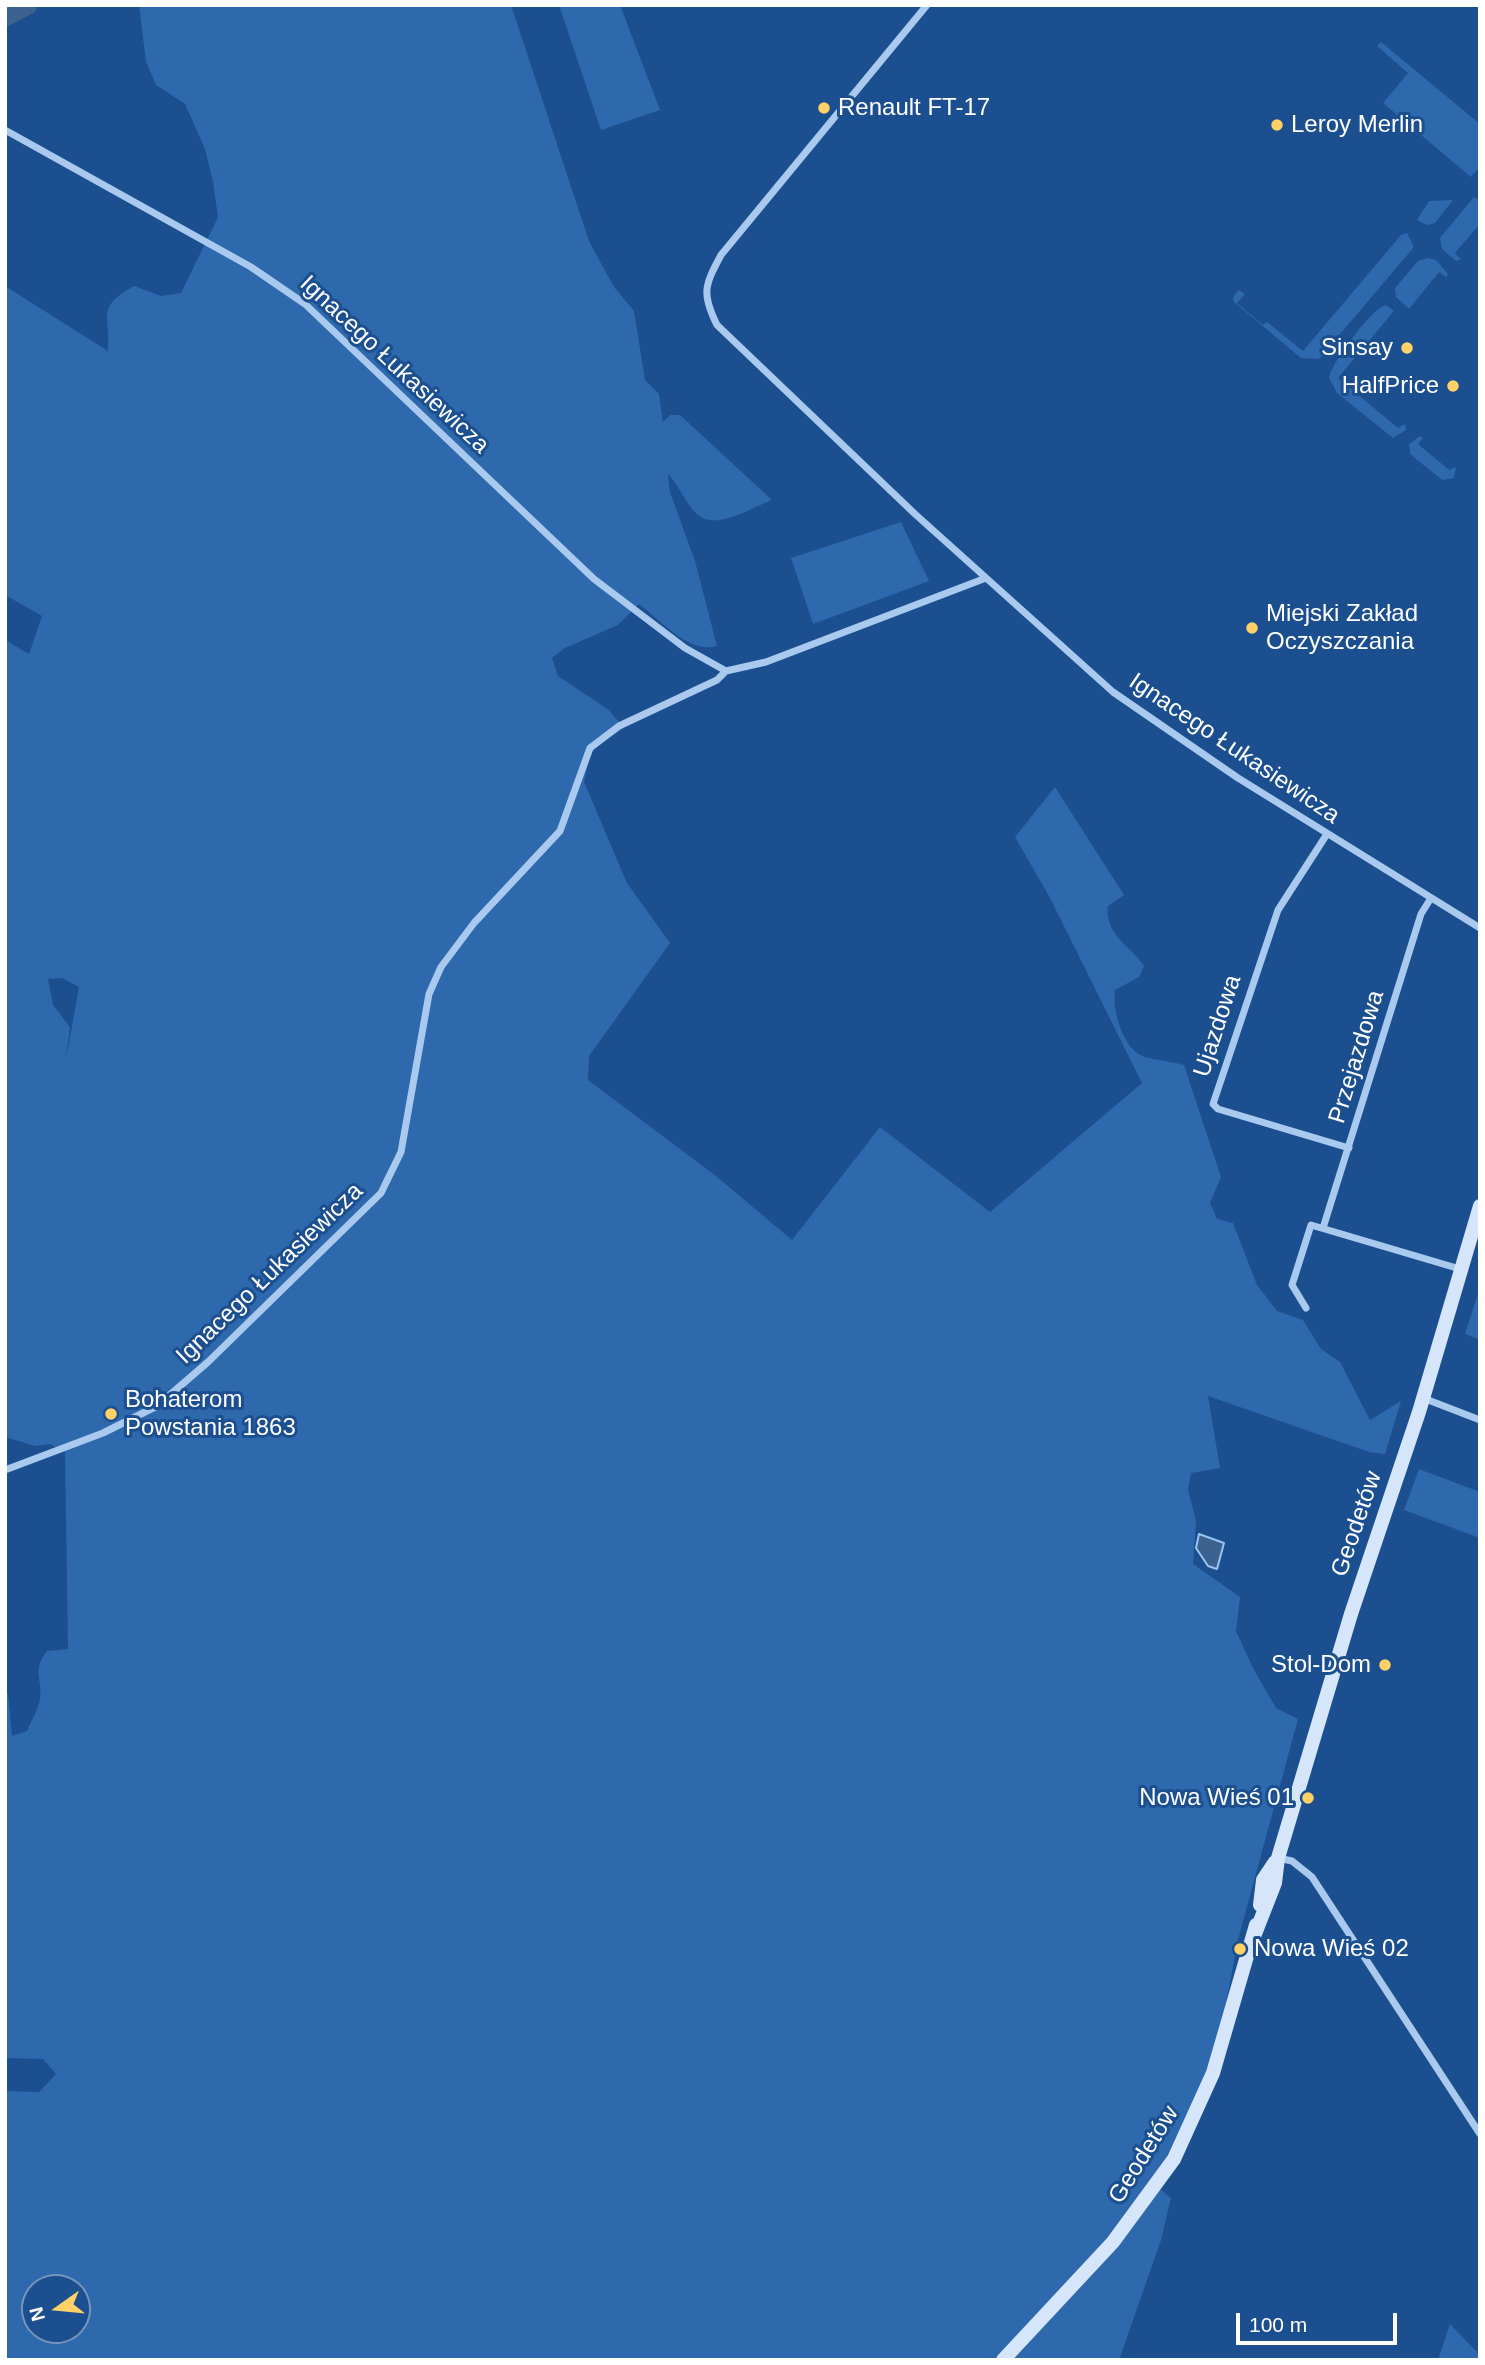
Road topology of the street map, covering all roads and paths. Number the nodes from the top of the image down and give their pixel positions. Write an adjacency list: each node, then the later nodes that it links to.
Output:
1 (927, 5): 3 (street, Ignacego Łukasiewicza)
2 (5, 130): 4 (street, Ignacego Łukasiewicza)
3 (986, 578): 4 (street, Ignacego Łukasiewicza); 5 (street, Ignacego Łukasiewicza)
4 (726, 671): 15 (street, Ignacego Łukasiewicza)
5 (1327, 834): 6 (street, Ignacego Łukasiewicza); 8 (street, Ujazdowa)
6 (1430, 898): 7 (street, Ignacego Łukasiewicza); 8 (street, Przejazdowa)
7 (1480, 928)
8 (1349, 1148): 10 (street, Przejazdowa)
9 (1480, 1206): 11 (main road, Geodetów)
10 (1323, 1228): 11 (street); 12 (street)
11 (1460, 1269): 13 (main road, Geodetów)
12 (1306, 1308)
13 (1423, 1398): 14 (street); 16 (main road, Geodetów)
14 (1480, 1420)
15 (5, 1470)
16 (1278, 1858): 17 (street); 18 (main road, Geodetów)
17 (1480, 2134)
18 (1003, 2360)

